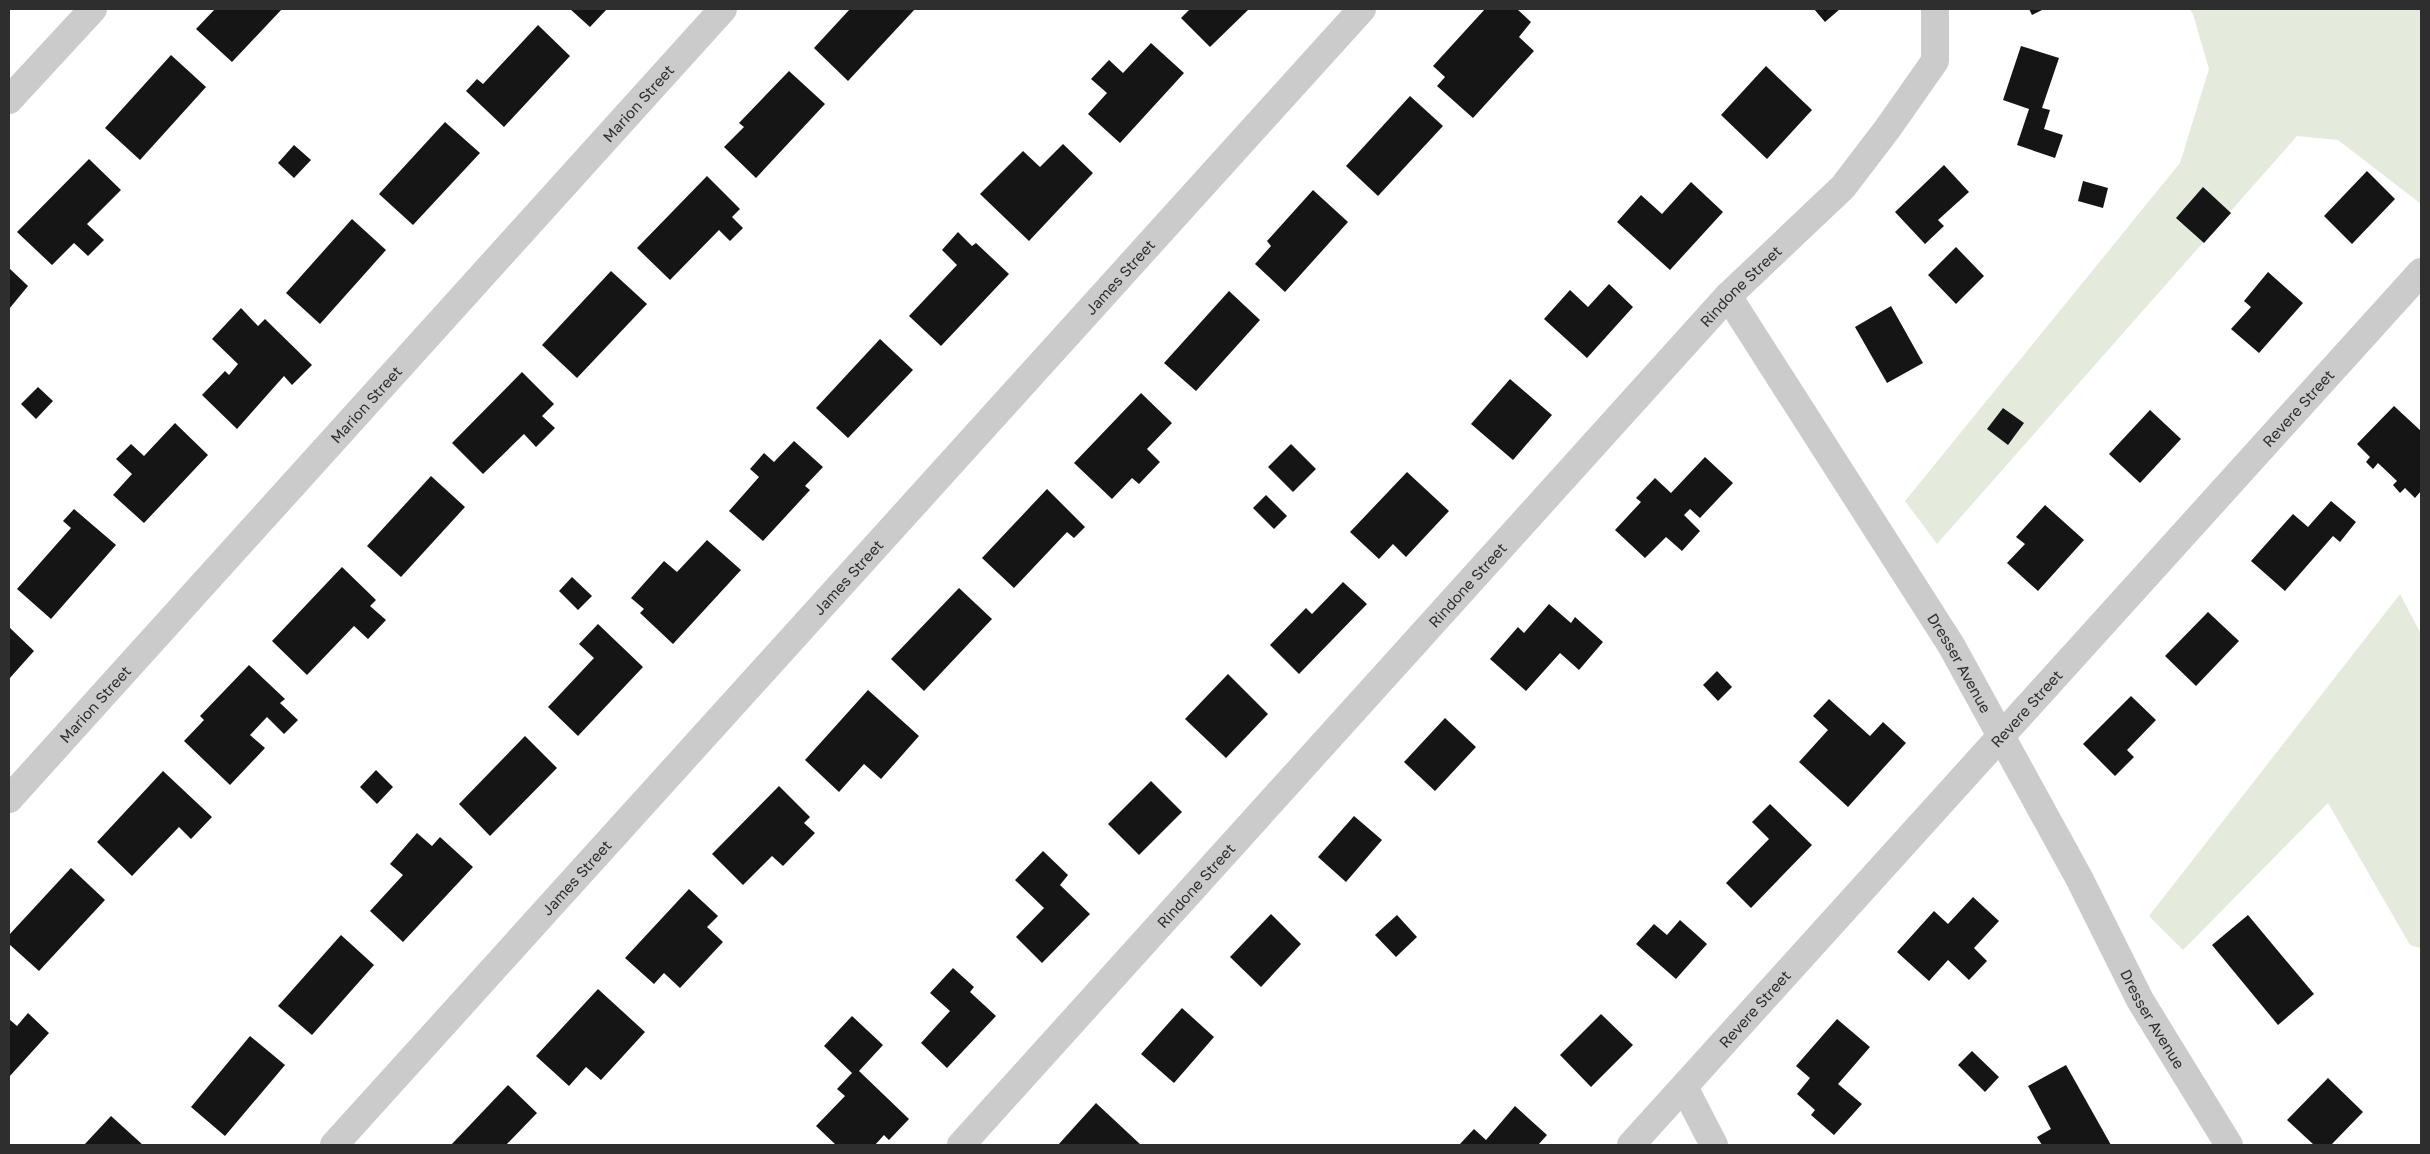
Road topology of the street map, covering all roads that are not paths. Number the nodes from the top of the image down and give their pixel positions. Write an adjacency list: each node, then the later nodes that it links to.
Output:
1 (92, 9): 5 (street)
2 (723, 9): 9 (street, Marion Street)
3 (1362, 9): 11 (street, James Street)
4 (1935, 9): 7 (street, Rindone Street)
5 (9, 100)
6 (2421, 272): 8 (street, Revere Street)
7 (1728, 296): 8 (street, Dresser Avenue); 12 (street, Rindone Street)
8 (2000, 735): 10 (street, Revere Street); 15 (street, Dresser Avenue)
9 (9, 799)
10 (1684, 1087): 13 (street, Revere Street); 14 (street)
11 (334, 1145)
12 (961, 1145)
13 (1631, 1145)
14 (1714, 1145)
15 (2229, 1145)

